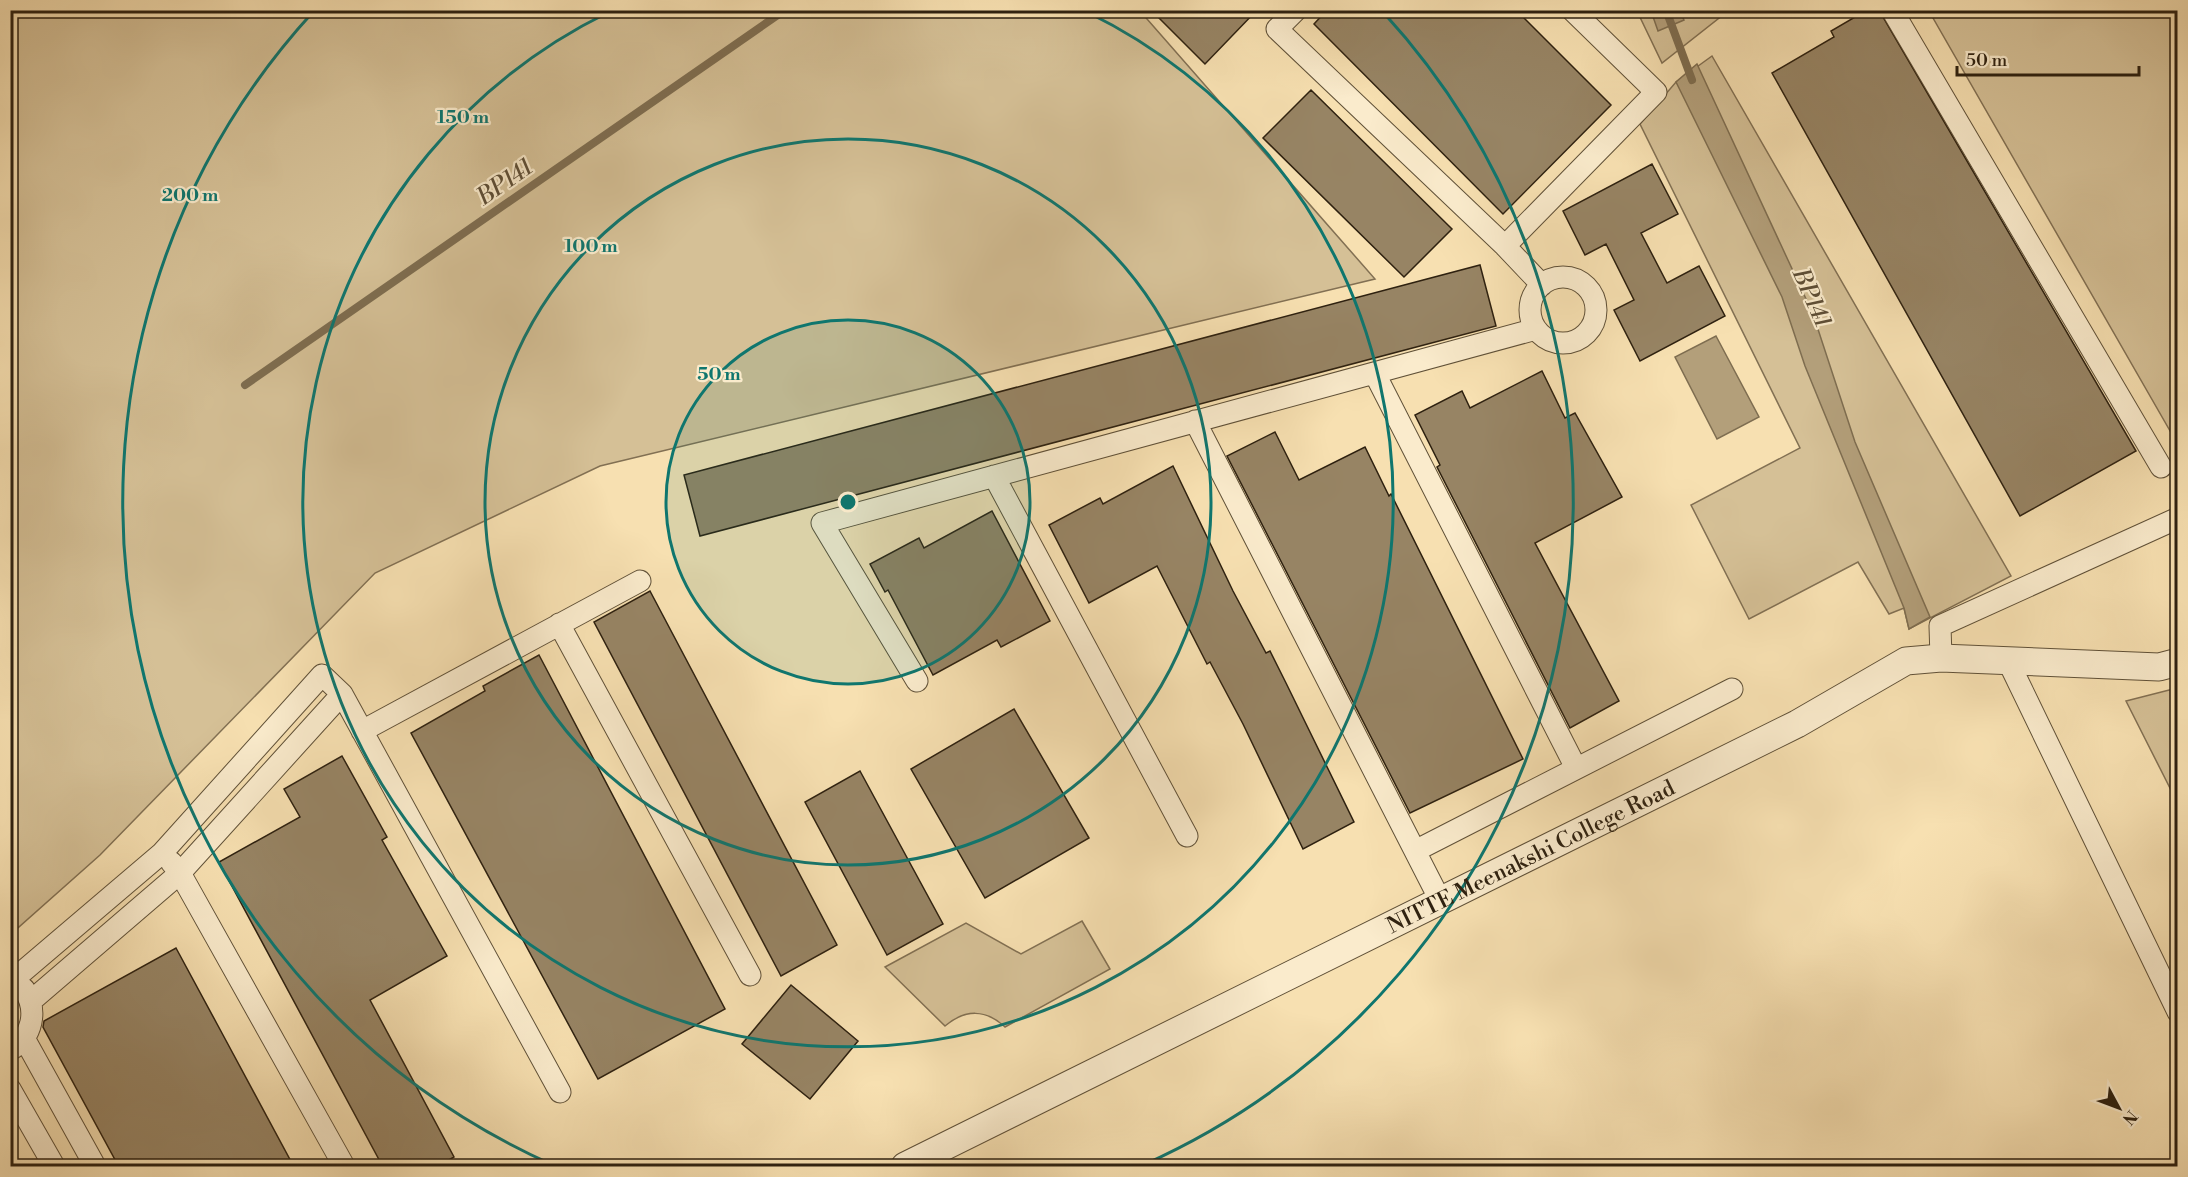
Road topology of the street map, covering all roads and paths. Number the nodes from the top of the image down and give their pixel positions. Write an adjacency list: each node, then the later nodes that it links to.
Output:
1 (1296, 10): 4 (street)
2 (1572, 10): 4 (street)
3 (1892, 10): 9 (street)
4 (1505, 246): 5 (street)
5 (1542, 285): 6 (street); 6 (street)
6 (1536, 329): 7 (street)
7 (1375, 374): 8 (street); 21 (street)
8 (1195, 421): 10 (street); 23 (street)
9 (2161, 467)
10 (994, 476): 17 (street); 22 (street)
11 (2178, 518): 14 (street)
12 (640, 581): 13 (street)
13 (559, 624): 20 (street); 27 (street)
14 (1941, 658): 15 (street, NITTE Meenakshi College Road); 26 (street, NITTE Meenakshi College Road)
15 (2008, 661): 16 (street, NITTE Meenakshi College Road); 30 (street)
16 (2178, 662)
17 (917, 681)
18 (1732, 689): 21 (street)
19 (342, 694): 20 (street); 24 (street); 25 (street)
20 (362, 731): 33 (street)
21 (1576, 768): 23 (street)
22 (1186, 836)
23 (1415, 851): 26 (street)
24 (162, 853): 25 (street); 28 (street)
25 (180, 873): 29 (street); 36 (street)
26 (1440, 900): 37 (street, NITTE Meenakshi College Road)
27 (750, 975)
28 (12, 978): 29 (street)
29 (31, 1001): 31 (street)
30 (2178, 1012)
31 (17, 1044): 35 (street)
32 (10, 1089): 34 (street)
33 (561, 1092)
34 (54, 1167)
35 (95, 1167)
36 (344, 1167)
37 (905, 1167)

